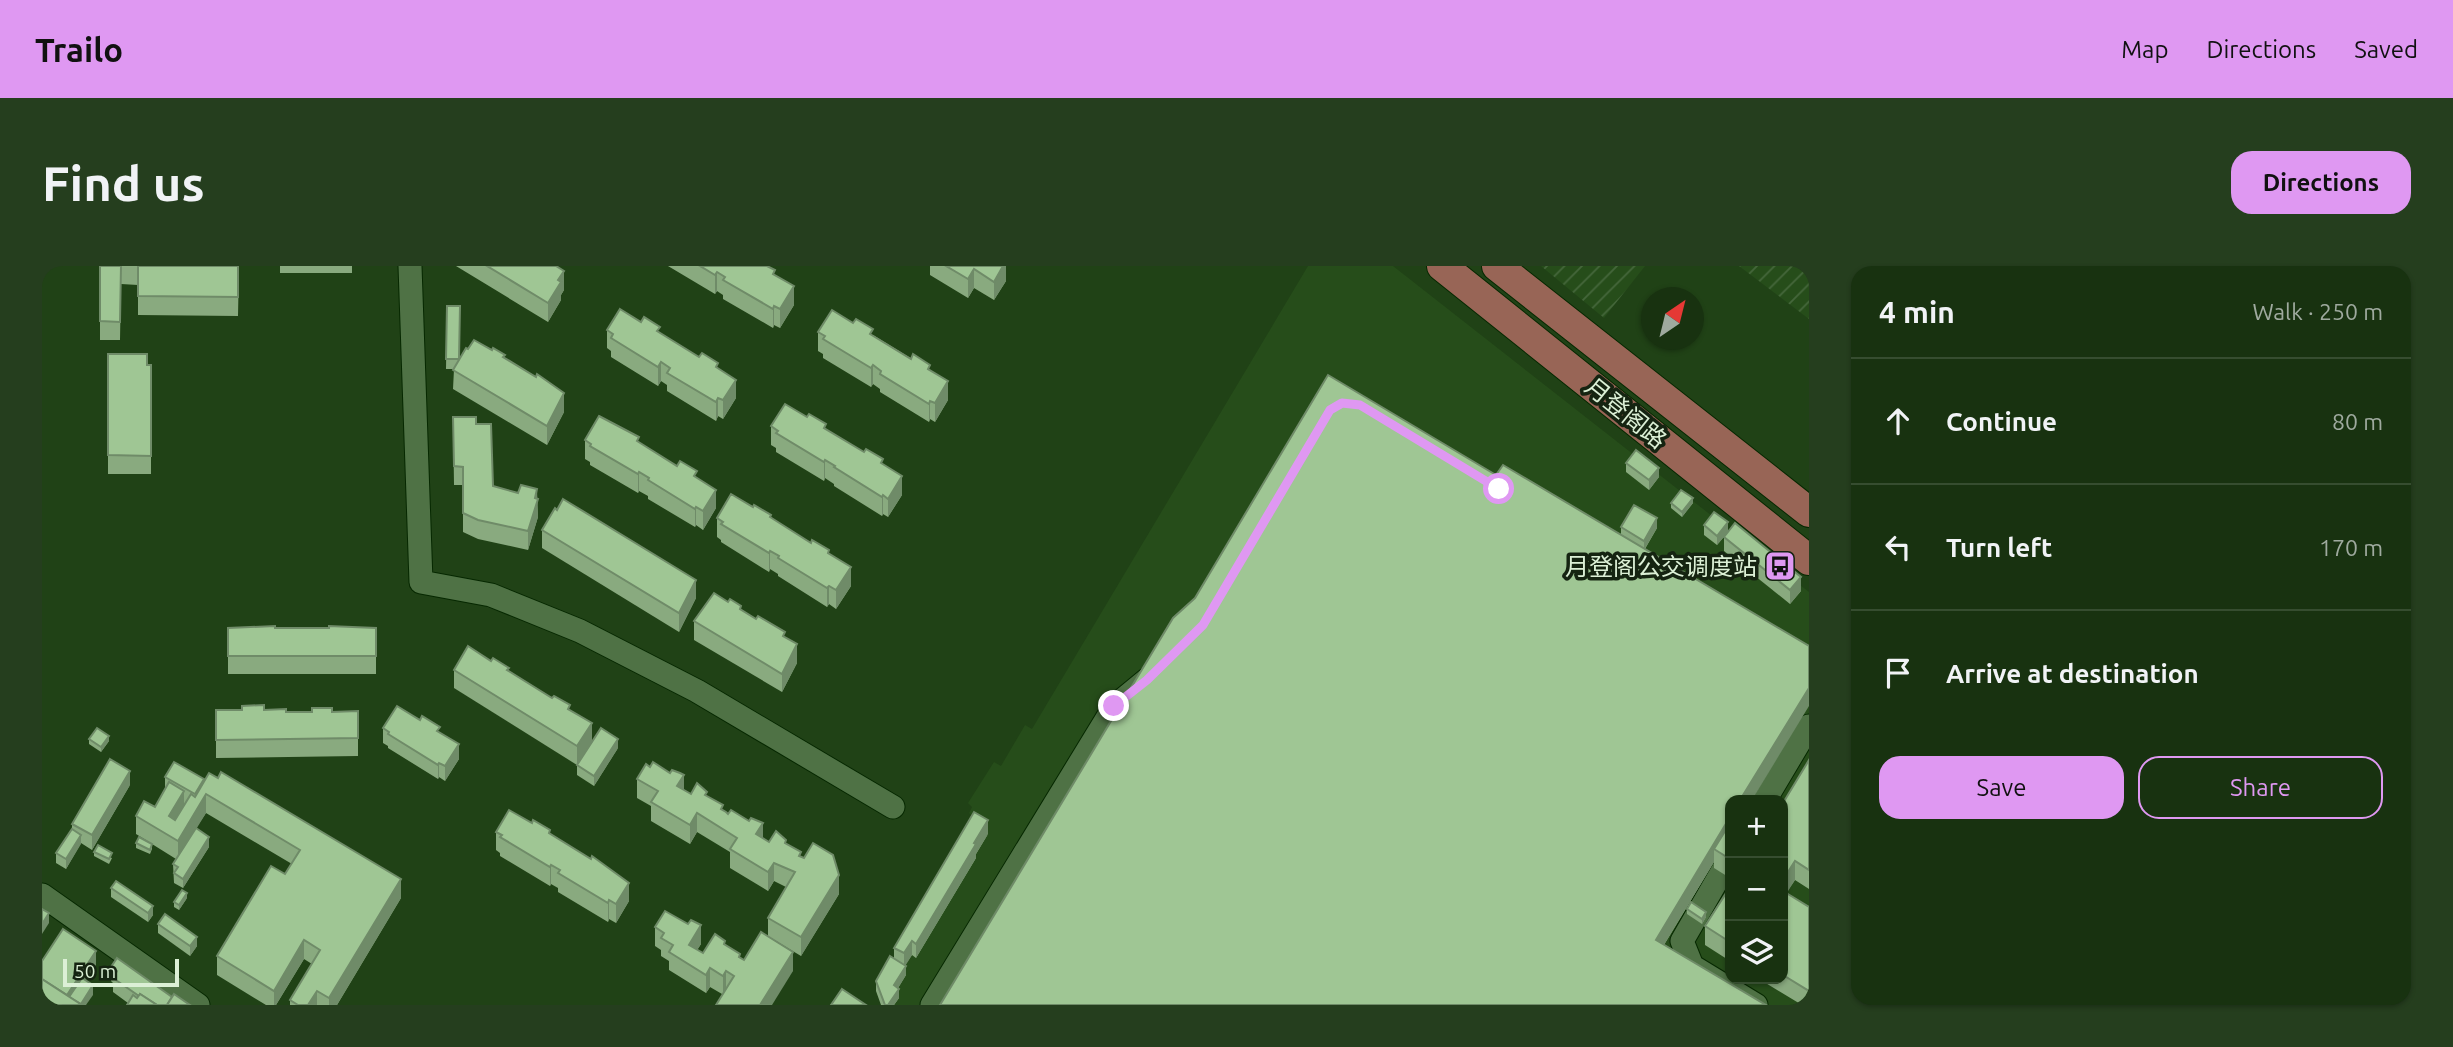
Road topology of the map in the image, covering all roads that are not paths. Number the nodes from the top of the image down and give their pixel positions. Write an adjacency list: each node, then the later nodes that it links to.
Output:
1 (410, 266): 9 (street)
2 (1442, 266): 5 (main road, 月登阁路)
3 (1497, 266): 4 (main road, 月登阁路)
4 (1809, 512)
5 (1809, 560)
6 (1162, 664): 13 (street)
7 (1809, 726): 8 (street)
8 (1768, 795)
9 (893, 807)
10 (1725, 867): 14 (street)
11 (42, 895): 12 (street)
12 (198, 1005)
13 (932, 1005)
14 (1756, 1005)

